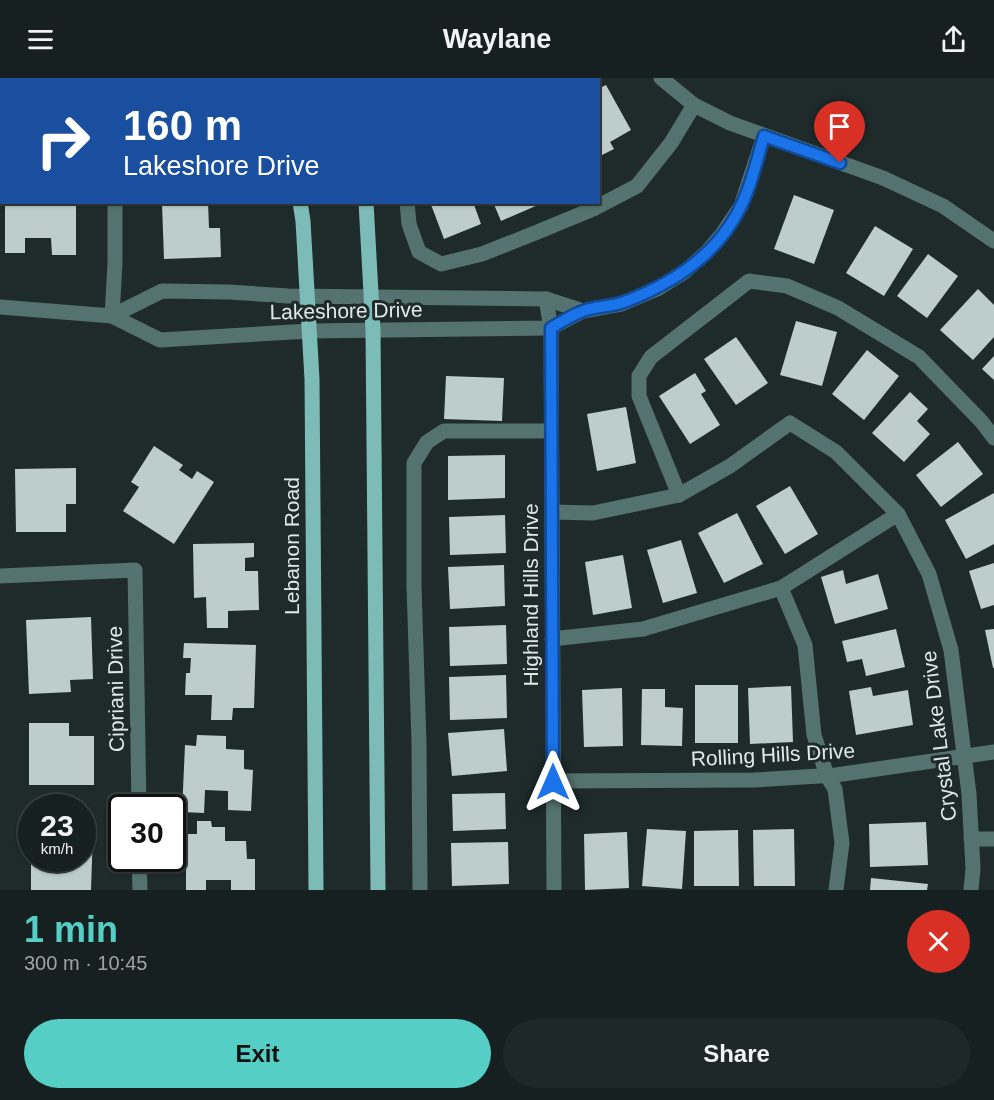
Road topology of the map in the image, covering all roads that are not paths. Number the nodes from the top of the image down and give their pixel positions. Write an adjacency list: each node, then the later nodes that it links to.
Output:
1 (661, 78): 2 (street)
2 (694, 105): 3 (street); 7 (street)
3 (764, 136): 8 (street); 13 (street, Lakeshore Drive)
4 (115, 204): 14 (street)
5 (300, 204): 9 (main road, Lebanon Road)
6 (366, 204): 10 (main road)
7 (407, 204)
8 (994, 240)
9 (307, 297): 10 (street, Lakeshore Drive); 14 (street, Lakeshore Drive); 17 (main road, Lebanon Road)
10 (372, 297): 11 (street, Lakeshore Drive); 16 (main road)
11 (546, 299): 13 (street, Lakeshore Drive); 15 (street, Highland Hills Drive)
12 (0, 307): 14 (street, Lakeshore Drive)
13 (584, 311): 15 (street, Lakeshore Drive)
14 (112, 316): 17 (street, Lakeshore Drive)
15 (551, 328): 16 (street, Lakeshore Drive); 18 (street, Highland Hills Drive)
16 (373, 330): 17 (street, Lakeshore Drive); 36 (main road)
17 (309, 331): 35 (main road, Lebanon Road)
18 (551, 431): 21 (street, Highland Hills Drive); 37 (street)
19 (994, 438): 20 (street)
20 (679, 495): 21 (street); 22 (street, Crystal Lake Drive)
21 (552, 512): 25 (street, Highland Hills Drive)
22 (898, 514): 24 (street); 27 (street, Crystal Lake Drive)
23 (0, 576): 30 (street, Cipriani Drive)
24 (781, 588): 25 (street); 28 (street)
25 (552, 639): 29 (street, Highland Hills Drive)
26 (994, 752): 27 (street, Rolling Hills Drive)
27 (964, 756): 28 (street, Rolling Hills Drive); 31 (street, Crystal Lake Drive)
28 (827, 776): 29 (street, Rolling Hills Drive); 39 (street)
29 (553, 782): 38 (street, Highland Hills Drive)
30 (138, 794)
31 (971, 839): 32 (street); 40 (street, Crystal Lake Drive)
32 (994, 839)
33 (139, 872): 34 (street)
34 (140, 890)
35 (316, 890)
36 (378, 890)
37 (420, 890)
38 (554, 890)
39 (836, 890)
40 (971, 890)

